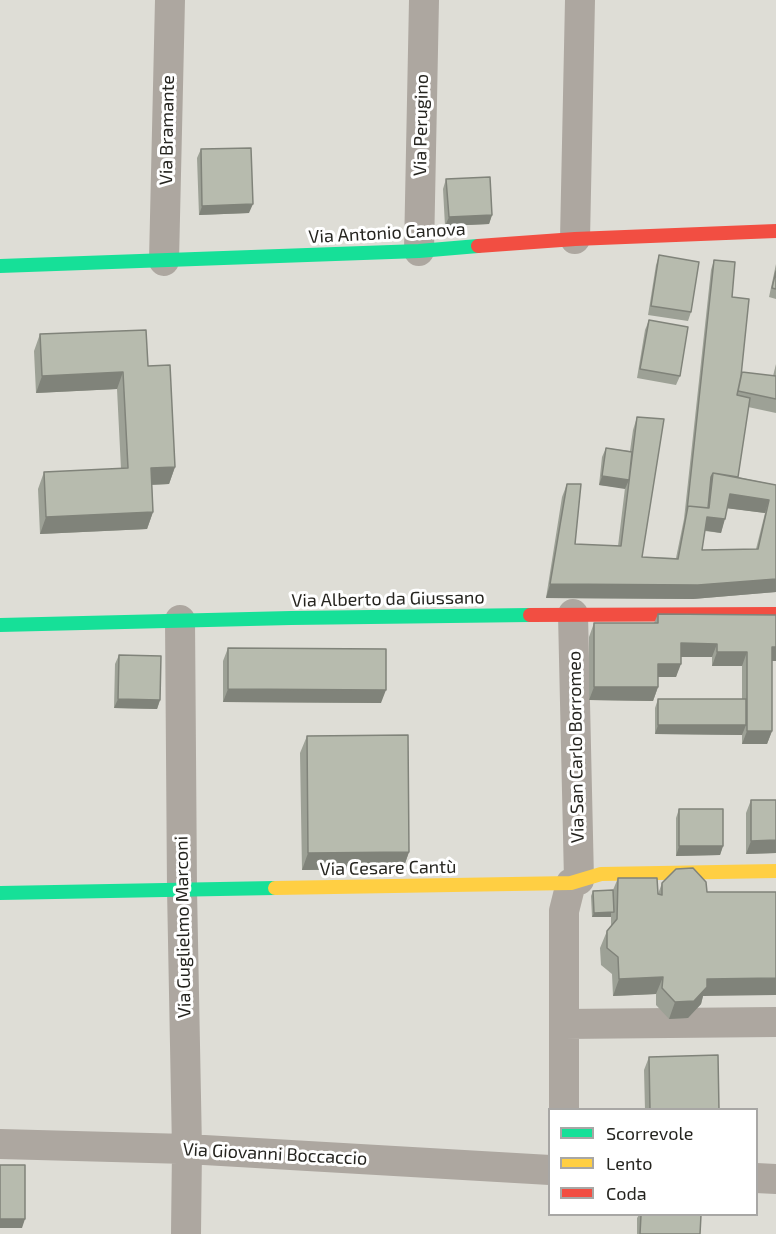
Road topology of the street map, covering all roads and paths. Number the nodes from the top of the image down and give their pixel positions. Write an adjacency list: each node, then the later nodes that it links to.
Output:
1 (170, 0): 7 (street, Via Bramante)
2 (424, 0): 6 (street, Via Perugino)
3 (580, 0): 5 (street)
4 (776, 231): 5 (street, Via Antonio Canova)
5 (575, 239): 6 (street, Via Antonio Canova)
6 (419, 251): 7 (street, Via Antonio Canova)
7 (164, 261): 8 (street, Via Antonio Canova)
8 (0, 266)
9 (573, 614): 10 (street, Via Alberto da Giussano); 11 (street, Via Alberto da Giussano); 14 (street, Via San Carlo Borromeo)
10 (776, 614)
11 (180, 620): 12 (street, Via Alberto da Giussano); 15 (street, Via Guglielmo Marconi)
12 (0, 626)
13 (776, 871): 14 (street, Via Cesare Cantù)
14 (575, 882): 15 (street, Via Cesare Cantù); 18 (street, Via San Carlo Borromeo)
15 (182, 889): 16 (street, Via Cesare Cantù); 21 (street, Via Guglielmo Marconi)
16 (0, 893)
17 (776, 1022): 18 (street)
18 (564, 1024): 19 (street, Via San Carlo Borromeo)
19 (564, 1108)
20 (0, 1144): 21 (street, Via Giovanni Boccaccio)
21 (187, 1149): 22 (street, Via Giovanni Boccaccio); 25 (street, Via Guglielmo Marconi)
22 (548, 1170)
23 (758, 1178): 24 (street)
24 (776, 1179)
25 (186, 1234)

